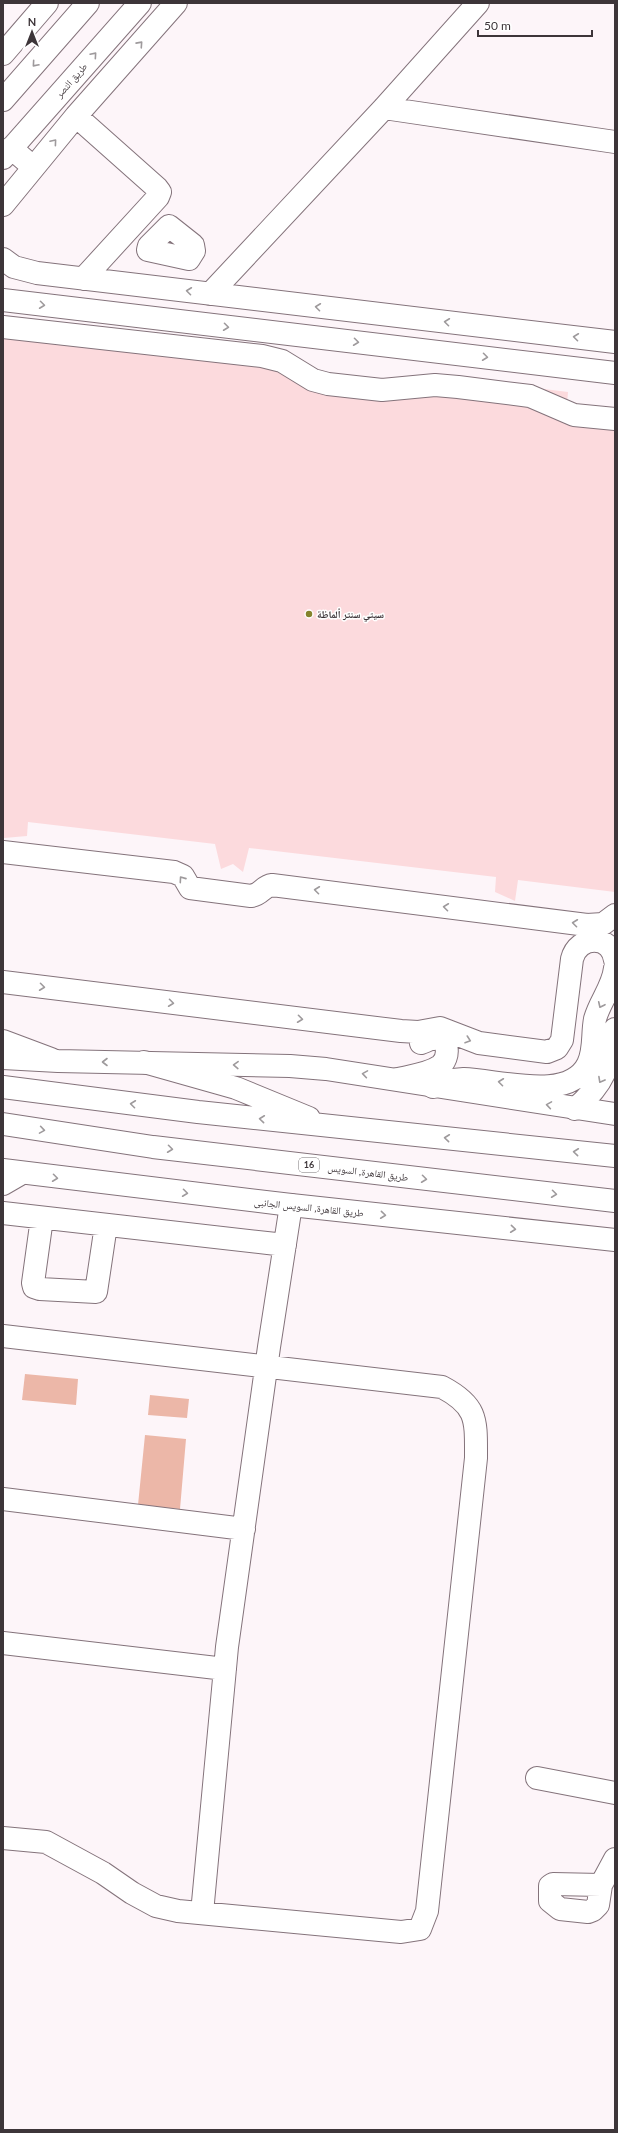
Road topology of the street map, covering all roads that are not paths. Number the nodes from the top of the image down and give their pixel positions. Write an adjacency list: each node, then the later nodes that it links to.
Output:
1 (47, 3): 6 (main road)
2 (88, 3): 7 (main road, one-way to 7)
3 (140, 3): 11 (main road, طريق النصر, one-way to 3)
4 (176, 3): 9 (main road, one-way to 4)
5 (478, 3): 8 (main road)
6 (3, 54)
7 (3, 100)
8 (384, 108): 10 (main road); 19 (main road)
9 (76, 116): 12 (main road, one-way to 9); 16 (main road)
10 (615, 142)
11 (7, 153): 12 (main road)
12 (33, 167): 13 (main road)
13 (3, 205)
14 (159, 253): 18 (main road)
15 (3, 259): 16 (main road)
16 (83, 279): 17 (main road)
17 (125, 284): 18 (main road); 21 (main road)
18 (151, 287): 19 (main road, one-way to 18)
19 (210, 294): 24 (main road, one-way to 19)
20 (3, 300): 21 (main road, one-way to 21)
21 (110, 313): 23 (main road); 25 (main road, one-way to 25)
22 (3, 328): 23 (main road)
23 (106, 338): 28 (main road)
24 (615, 342)
25 (615, 373)
26 (567, 402): 27 (main road)
27 (615, 406)
28 (615, 419)
29 (3, 852): 30 (main road, one-way to 29)
30 (615, 915)
31 (615, 960): 34 (main road, one-way to 31)
32 (615, 968): 42 (main road, one-way to 42)
33 (3, 982): 34 (main road, one-way to 34)
34 (324, 1022): 40 (main road)
35 (615, 1029): 43 (main road, one-way to 43)
36 (3, 1041): 38 (main road)
37 (3, 1058): 38 (main road)
38 (58, 1061): 39 (main road, one-way to 38)
39 (144, 1062): 40 (main road, one-way to 39); 46 (main road)
40 (398, 1080): 42 (main road)
41 (3, 1087): 46 (main road, one-way to 41)
42 (433, 1087): 43 (main road, one-way to 42)
43 (575, 1109): 44 (main road)
44 (615, 1114)
45 (3, 1124): 50 (main road, طريق القاهرة, السويس / 16, one-way to 50)
46 (324, 1126): 47 (main road, one-way to 46)
47 (615, 1156)
48 (12, 1172): 49 (main road); 51 (main road, طريق القاهرة, السويس الجانبى, one-way to 51)
49 (3, 1184)
50 (615, 1201)
51 (291, 1206): 55 (main road, طريق القاهرة, السويس الجانبى, one-way to 55); 56 (main road)
52 (3, 1213): 53 (main road)
53 (42, 1218): 54 (main road); 54 (main road)
54 (106, 1225): 56 (main road)
55 (615, 1240)
56 (285, 1245): 58 (main road)
57 (3, 1336): 58 (main road)
58 (266, 1365): 60 (main road); 68 (main road)
59 (3, 1499): 60 (main road)
60 (244, 1528): 62 (main road)
61 (3, 1643): 62 (main road)
62 (226, 1669): 68 (main road)
63 (537, 1778): 64 (main road)
64 (615, 1793)
65 (3, 1838): 68 (main road)
66 (615, 1859): 67 (main road)
67 (601, 1884)
68 (202, 1913)

